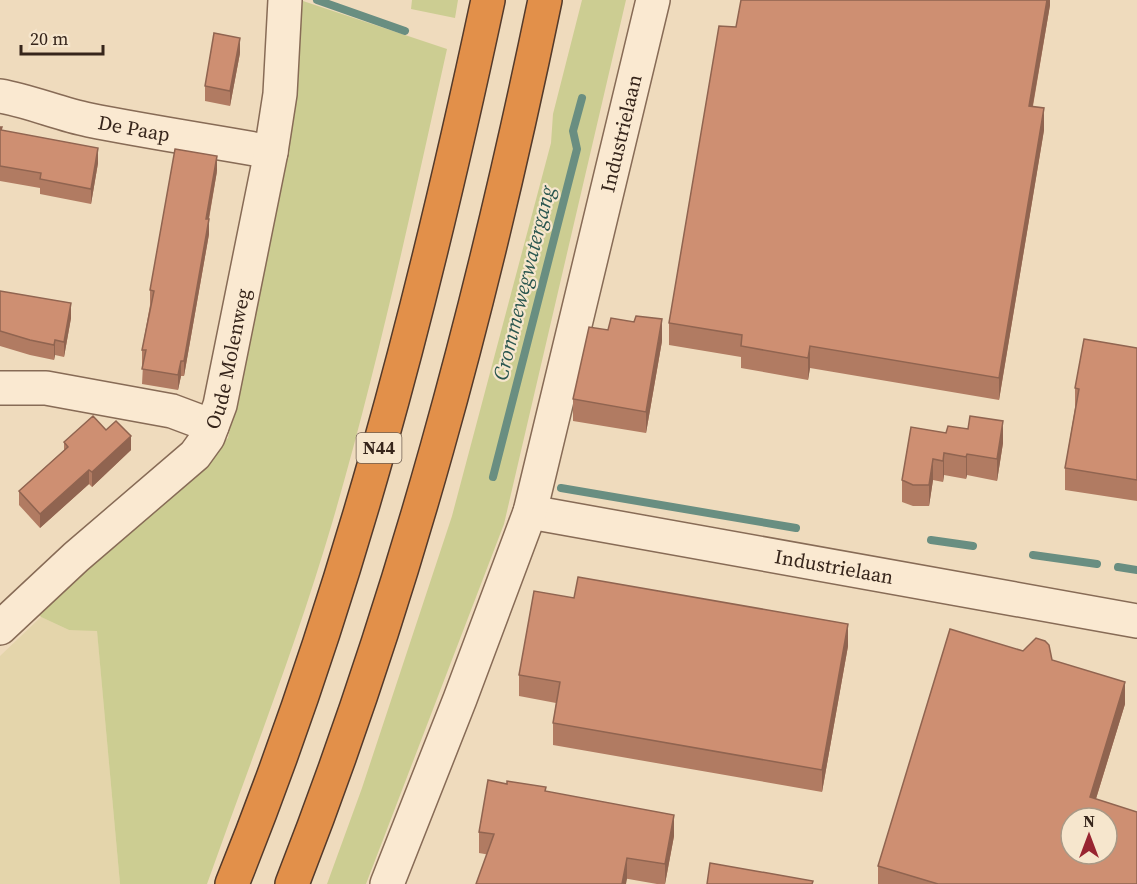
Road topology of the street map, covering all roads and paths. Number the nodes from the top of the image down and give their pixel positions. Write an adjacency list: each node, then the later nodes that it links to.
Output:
1 (285, 0): 6 (street, Oude Molenweg)
2 (488, 0): 12 (highway, N44)
3 (545, 0): 13 (highway)
4 (653, 0): 9 (street, Industrielaan)
5 (0, 96): 6 (street, De Paap)
6 (271, 152): 8 (street, Oude Molenweg)
7 (0, 388): 8 (street)
8 (212, 426): 11 (street, Oude Molenweg)
9 (530, 512): 10 (street, Industrielaan); 14 (street, Industrielaan)
10 (1137, 621)
11 (0, 628)
12 (232, 884)
13 (292, 884)
14 (387, 884)

